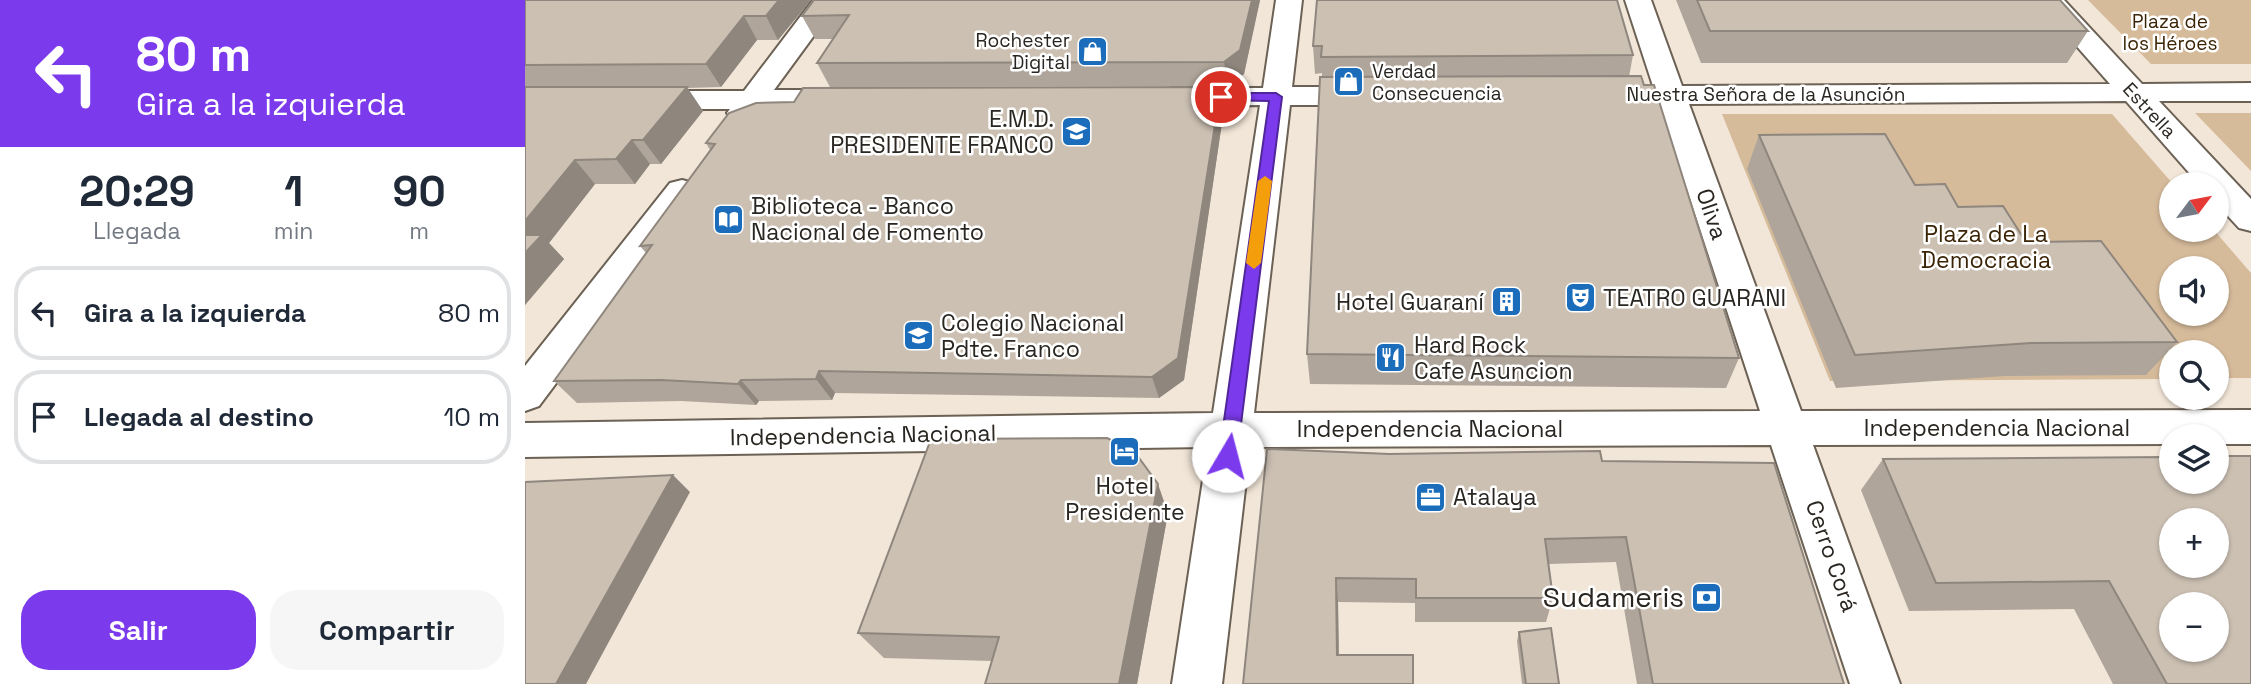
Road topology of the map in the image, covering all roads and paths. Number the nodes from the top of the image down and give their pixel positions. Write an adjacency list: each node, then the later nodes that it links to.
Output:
1 (827, 0): 12 (street)
2 (1289, 0): 10 (street)
3 (1638, 0): 8 (street, Oliva)
4 (2049, 0): 6 (street, Estrella)
5 (2251, 92): 6 (street, Nuestra Señora de la Asunción)
6 (2133, 93): 8 (street, Nuestra Señora de la Asunción); 15 (street, Estrella)
7 (1575, 95): 8 (street, Nuestra Señora de la Asunción)
8 (1670, 95): 18 (street, Oliva)
9 (1398, 96): 10 (street)
10 (1276, 97): 11 (street); 19 (street)
11 (1138, 98)
12 (752, 99): 13 (street); 14 (street); 16 (street)
13 (876, 99)
14 (618, 100)
15 (2251, 220)
16 (525, 395)
17 (2251, 427): 18 (street, Independencia Nacional)
18 (1788, 428): 19 (street, Independencia Nacional); 22 (street, Cerro Corá)
19 (1231, 430): 20 (street, Independencia Nacional); 21 (street)
20 (525, 440)
21 (1197, 684)
22 (1875, 684)

